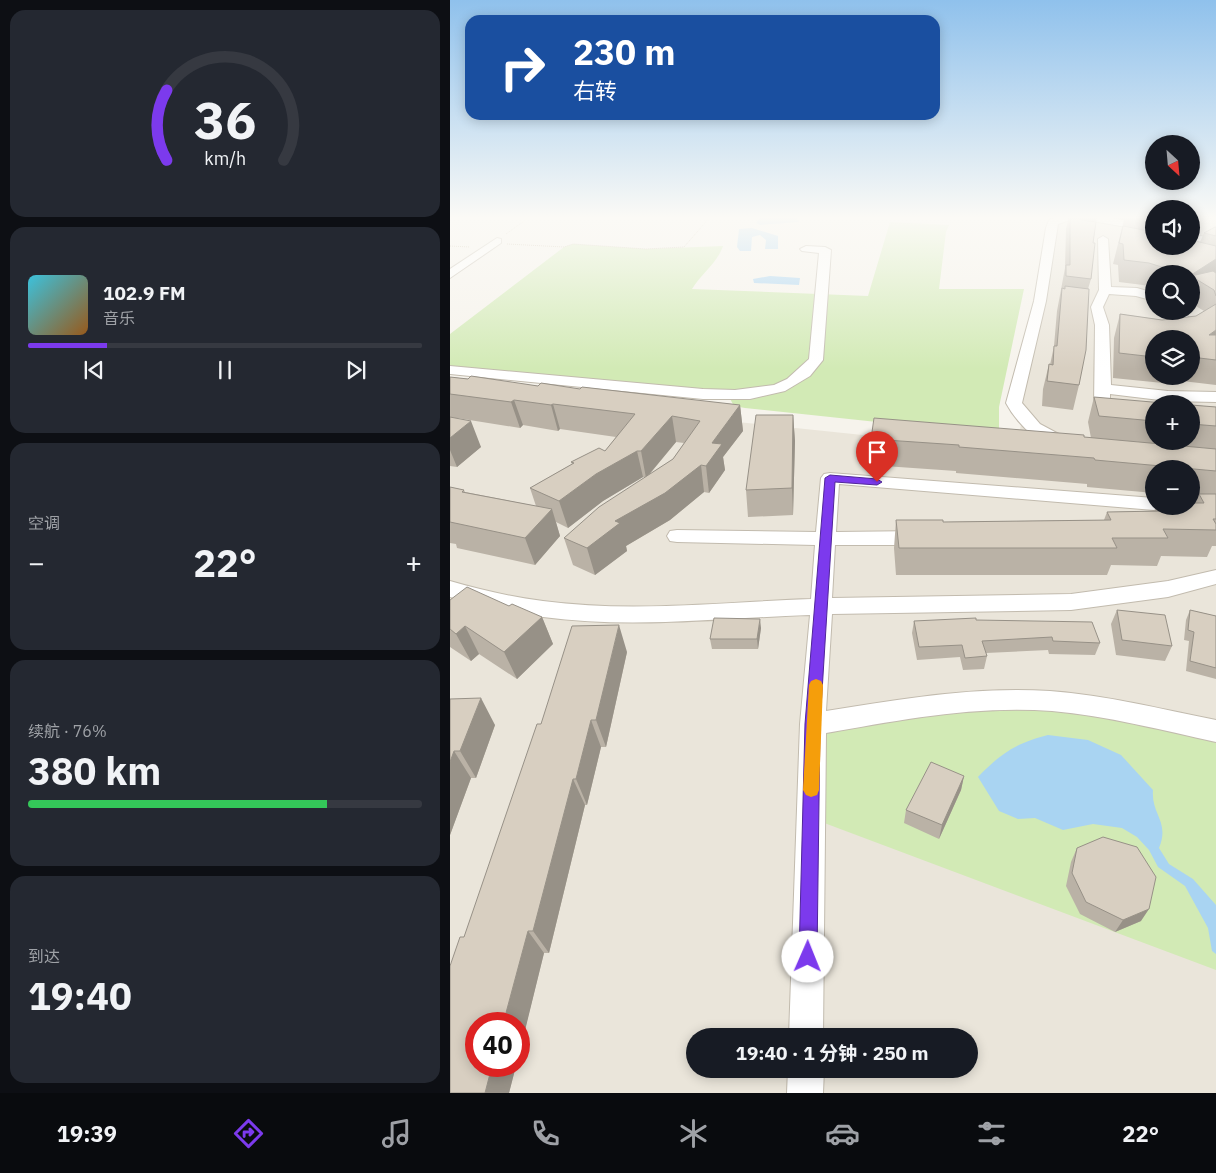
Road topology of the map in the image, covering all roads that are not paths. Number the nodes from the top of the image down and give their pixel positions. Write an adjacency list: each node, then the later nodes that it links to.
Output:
1 (824, 267): 8 (street)
2 (1048, 267): 12 (street)
3 (1106, 267): 4 (street)
4 (1105, 290): 5 (street); 9 (street)
5 (1145, 294)
6 (1177, 320): 7 (street)
7 (1139, 329)
8 (450, 370)
9 (1103, 389): 10 (street); 11 (street)
10 (1216, 397)
11 (1145, 411)
12 (1076, 447)
13 (1145, 503): 18 (street)
14 (1162, 515): 15 (street)
15 (1144, 523)
16 (677, 536): 18 (street)
17 (941, 538): 18 (street)
18 (824, 540): 21 (street)
19 (1216, 577): 21 (street)
20 (450, 589): 21 (street)
21 (822, 606): 22 (street)
22 (812, 724): 23 (street); 24 (street)
23 (1216, 731)
24 (806, 1028)
25 (806, 1078): 26 (street)
26 (805, 1093)

